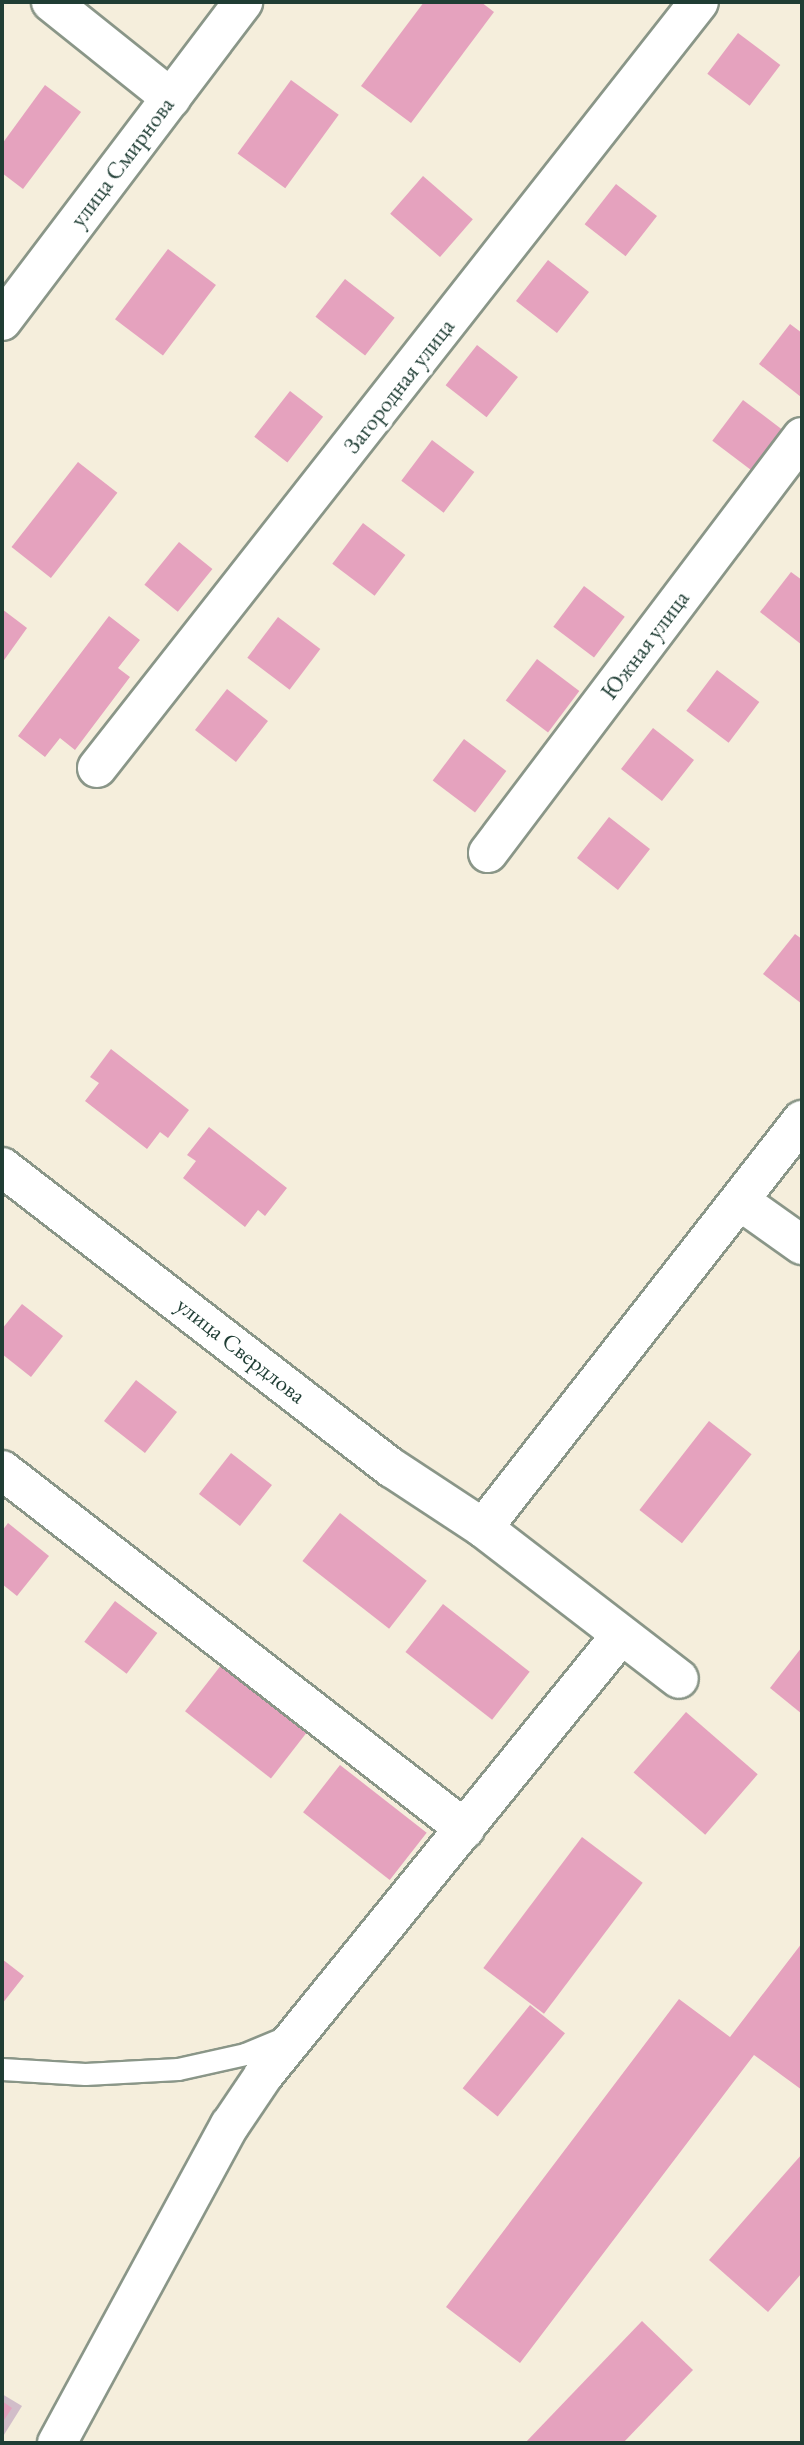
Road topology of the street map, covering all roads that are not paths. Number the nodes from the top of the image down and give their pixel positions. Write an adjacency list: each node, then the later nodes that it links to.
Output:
1 (51, 2): 4 (street)
2 (243, 2): 4 (street, улица Смирнова)
3 (699, 2): 7 (street, Загородная улица)
4 (171, 98): 5 (street, улица Смирнова)
5 (2, 321)
6 (802, 437): 8 (street, Южная улица)
7 (97, 768)
8 (488, 853)
9 (802, 1120): 11 (street)
10 (2, 1167): 14 (street, улица Свердлова)
11 (740, 1201): 12 (street); 14 (street)
12 (802, 1245)
13 (2, 1470): 17 (street)
14 (483, 1528): 15 (street, улица Свердлова)
15 (621, 1635): 16 (street, улица Свердлова); 17 (street)
16 (679, 1679)
17 (466, 1829): 18 (street)
18 (298, 2032): 19 (lane); 20 (street)
19 (2, 2068)
20 (57, 2443)

